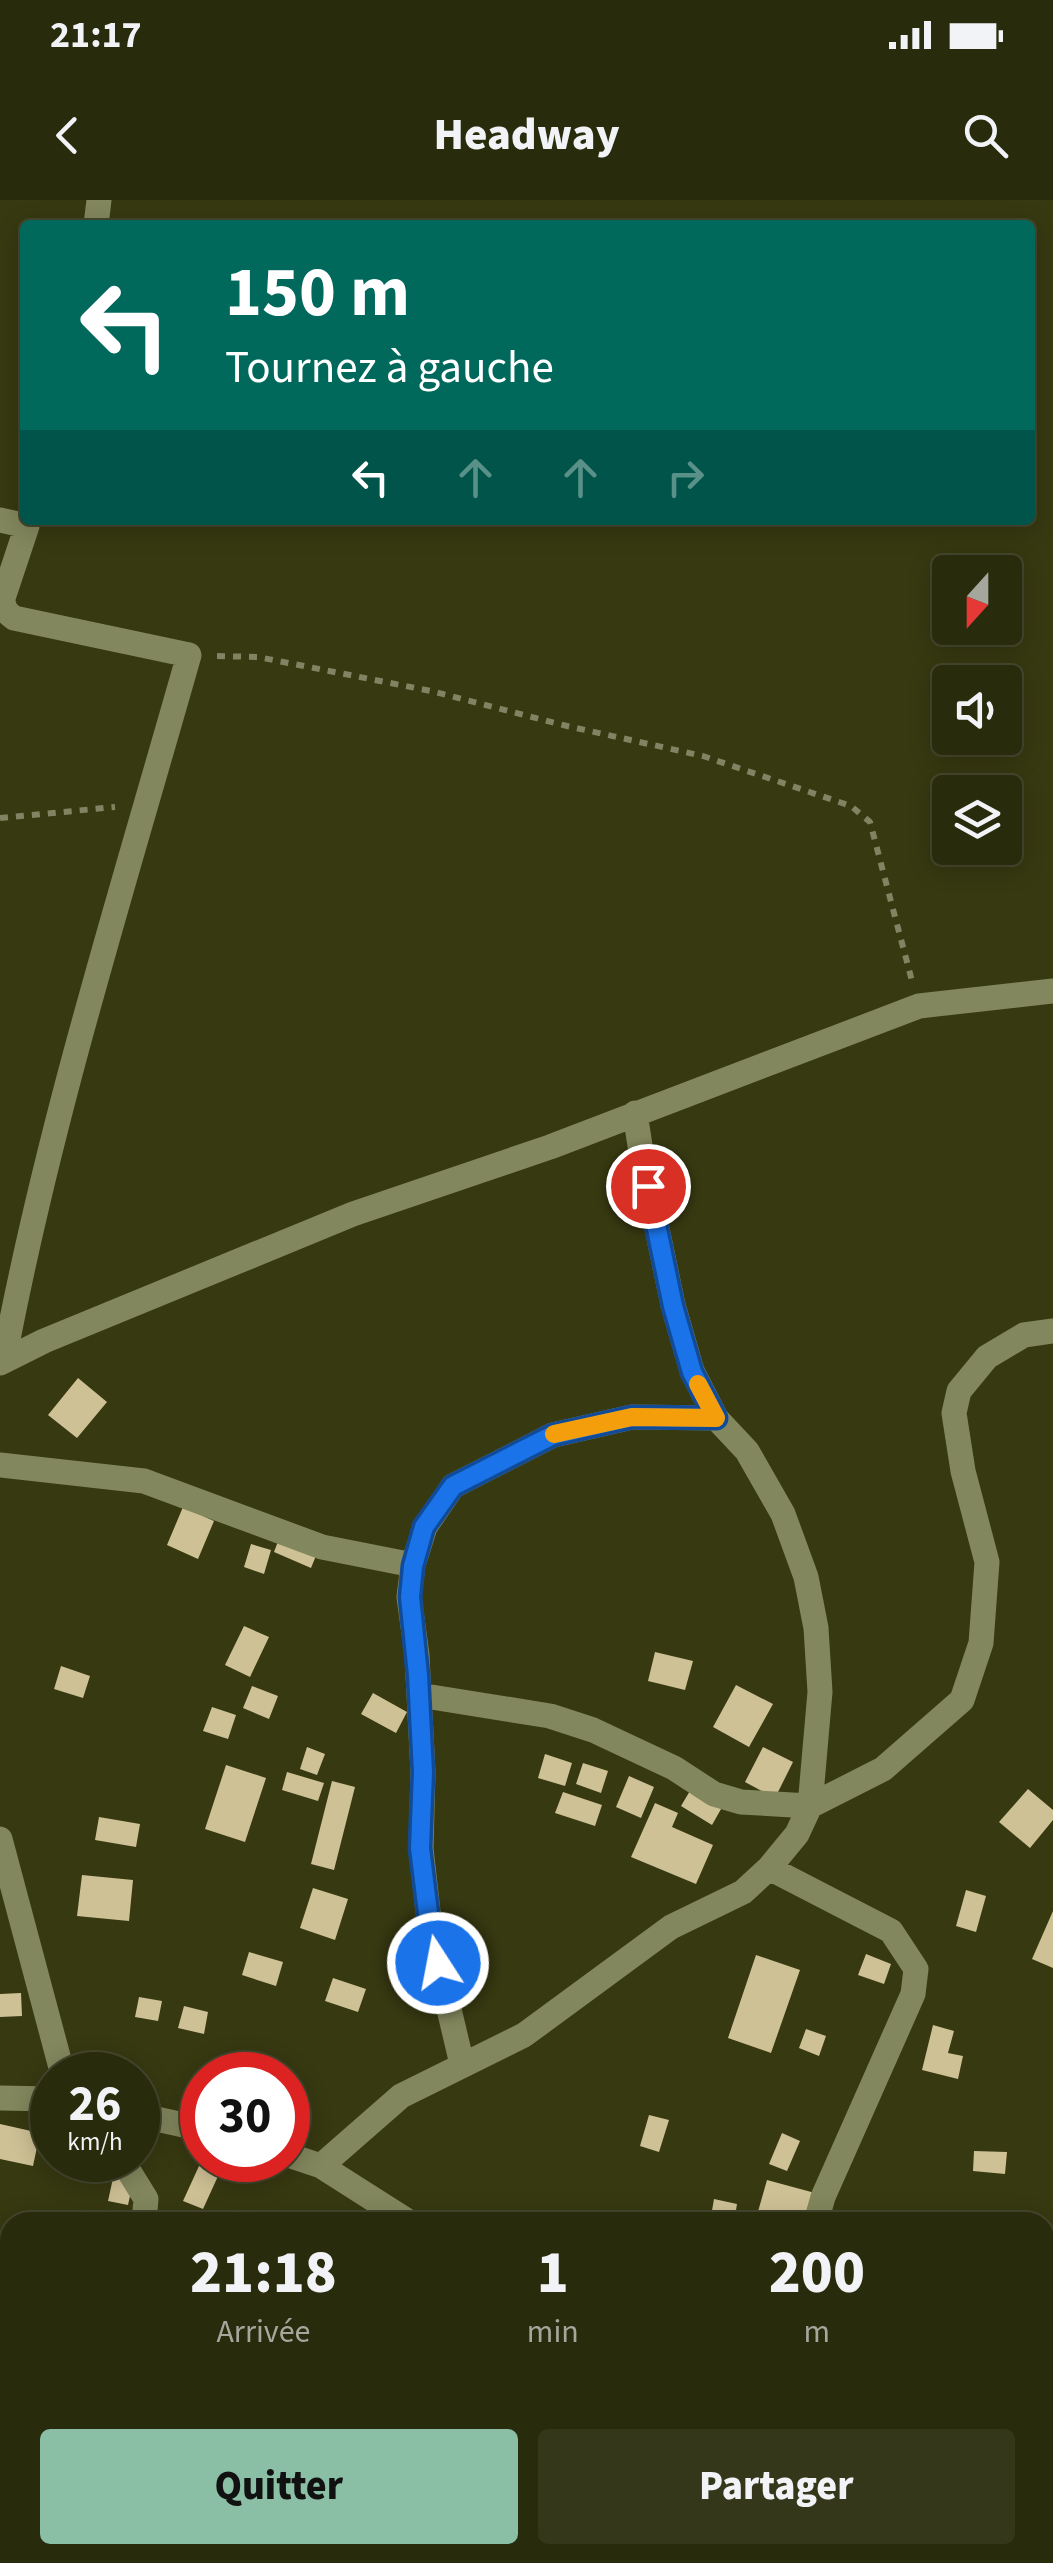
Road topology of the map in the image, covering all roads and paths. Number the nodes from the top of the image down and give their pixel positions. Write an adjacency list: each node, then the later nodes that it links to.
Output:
1 (27, 525): 2 (street)
2 (189, 655): 3 (street); 6 (path)
3 (146, 804): 4 (path); 9 (street)
4 (0, 818)
5 (1053, 991): 6 (street)
6 (919, 1006): 7 (street)
7 (635, 1113): 9 (street); 10 (street)
8 (1053, 1331): 14 (street)
9 (2, 1361)
10 (716, 1418): 12 (street); 14 (street)
11 (0, 1465): 12 (street)
12 (413, 1566): 13 (street)
13 (419, 1695): 14 (street); 18 (street)
14 (810, 1806): 16 (street)
15 (0, 1839): 17 (street)
16 (769, 1868): 18 (street); 26 (street)
17 (57, 2052)
18 (462, 2064): 22 (street)
19 (0, 2098): 20 (street)
20 (30, 2099)
21 (310, 2162): 22 (street)
22 (321, 2166): 25 (street)
23 (136, 2182): 24 (street)
24 (145, 2212)
25 (394, 2212)
26 (819, 2212)

